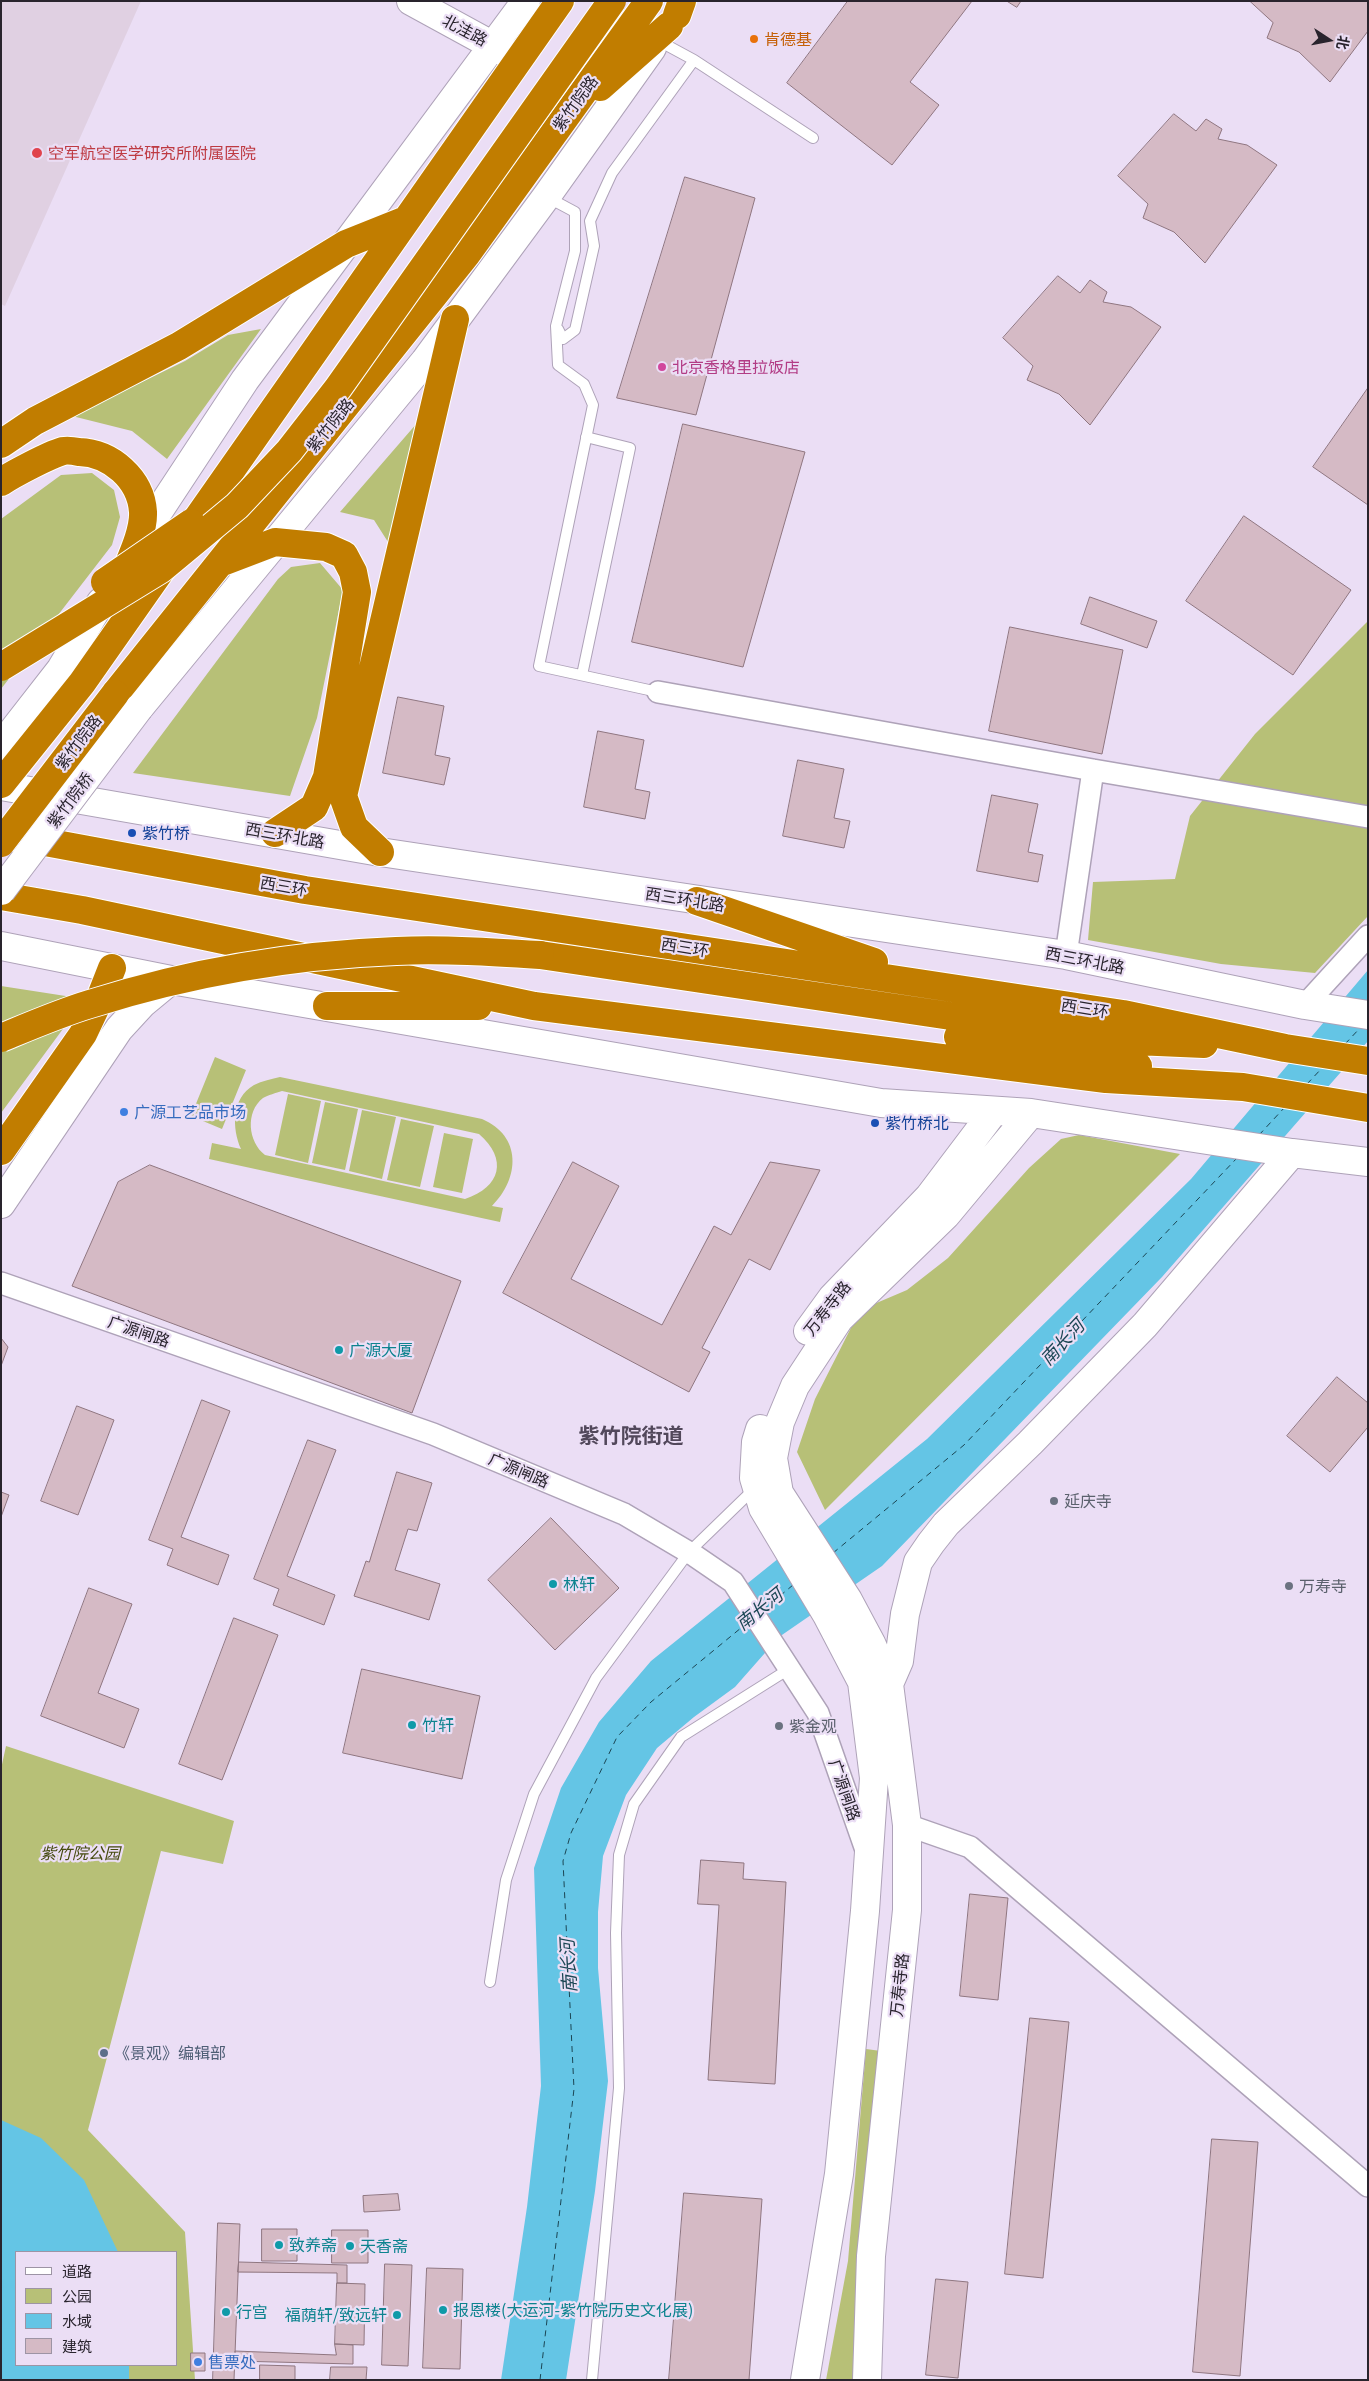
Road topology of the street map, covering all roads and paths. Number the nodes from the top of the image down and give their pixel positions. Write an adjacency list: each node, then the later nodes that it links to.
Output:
1 (411, 1): 8 (street, 北洼路)
2 (526, 1): 8 (street)
3 (560, 1): 9 (highway, 紫竹院路)
4 (590, 1): 26 (highway, bridge)
5 (612, 1): 27 (highway, bridge)
6 (649, 1): 11 (highway, 紫竹院路)
7 (674, 17): 10 (lane); 11 (highway); 13 (street, 紫竹院路)
8 (493, 45): 9 (street, 北洼路); 17 (street)
9 (518, 59): 15 (highway, 紫竹院路)
10 (694, 60): 12 (lane); 16 (lane)
11 (560, 124): 25 (highway, 紫竹院路)
12 (813, 138)
13 (546, 197): 14 (lane); 18 (street, 紫竹院路)
14 (576, 212): 16 (lane); 19 (lane)
15 (406, 220): 17 (highway); 29 (highway, 紫竹院路)
16 (590, 221): 19 (lane)
17 (346, 244): 21 (highway); 24 (street)
18 (455, 320): 23 (street, 紫竹院路); 39 (highway)
19 (556, 326): 20 (lane)
20 (586, 437): 28 (lane); 28 (lane)
21 (1, 444)
22 (1, 482): 24 (highway)
23 (275, 542): 25 (highway); 31 (street, 紫竹院路); 37 (highway)
24 (135, 546): 29 (highway)
25 (220, 563): 38 (highway, 紫竹院路, bridge)
26 (1, 645)
27 (1, 667)
28 (582, 675): 30 (lane)
29 (71, 676): 32 (street, 紫竹院路); 34 (highway, 紫竹院路)
30 (658, 692): 33 (street)
31 (139, 708): 40 (street, 紫竹院桥, bridge)
32 (1, 746)
33 (1093, 770): 35 (street); 45 (street)
34 (1, 785): 37 (street, 西三环北路)
35 (1368, 818)
36 (1, 833): 49 (highway, 西三环)
37 (275, 833): 39 (street, 西三环北路)
38 (1, 843)
39 (380, 852): 42 (street, 西三环北路)
40 (1, 891)
41 (1, 896): 52 (highway)
42 (697, 900): 45 (street, 西三环北路); 49 (highway)
43 (1368, 936): 50 (street)
44 (1, 946): 47 (street)
45 (1066, 955): 50 (street, 西三环北路)
46 (540, 964): 54 (highway, bridge); 55 (highway); 56 (highway); 58 (highway)
47 (112, 968): 48 (street); 64 (highway)
48 (171, 980): 51 (street); 67 (street)
49 (937, 984): 55 (highway, 西三环)
50 (1305, 1005): 53 (street, 西三环北路)
51 (327, 1006): 52 (highway); 61 (street)
52 (534, 1006): 58 (highway)
53 (1368, 1015)
54 (1, 1038)
55 (1285, 1048): 57 (highway, 西三环)
56 (1, 1057)
57 (1368, 1062)
58 (1243, 1087): 59 (highway)
59 (1338, 1103): 60 (highway); 63 (highway)
60 (1368, 1108)
61 (994, 1111): 62 (street); 69 (street, 万寿寺路)
62 (1031, 1113): 65 (street); 70 (street, 万寿寺路)
63 (1368, 1116)
64 (1, 1152)
65 (1292, 1153): 66 (street); 74 (street)
66 (1368, 1162)
67 (1, 1204)
68 (1, 1283): 71 (street, 广源闸路)
69 (757, 1486): 70 (street, 万寿寺路); 71 (lane)
70 (791, 1534): 72 (street)
71 (689, 1552): 73 (street, 广源闸路); 77 (lane)
72 (837, 1608): 74 (street, 万寿寺路); 76 (street)
73 (788, 1668): 76 (street, 广源闸路); 79 (lane)
74 (889, 1684): 75 (street, 万寿寺路)
75 (907, 1825): 78 (street); 81 (street, 万寿寺路)
76 (869, 1857): 80 (street)
77 (490, 1982)
78 (1368, 2186)
79 (592, 2380)
80 (805, 2380)
81 (867, 2380)

